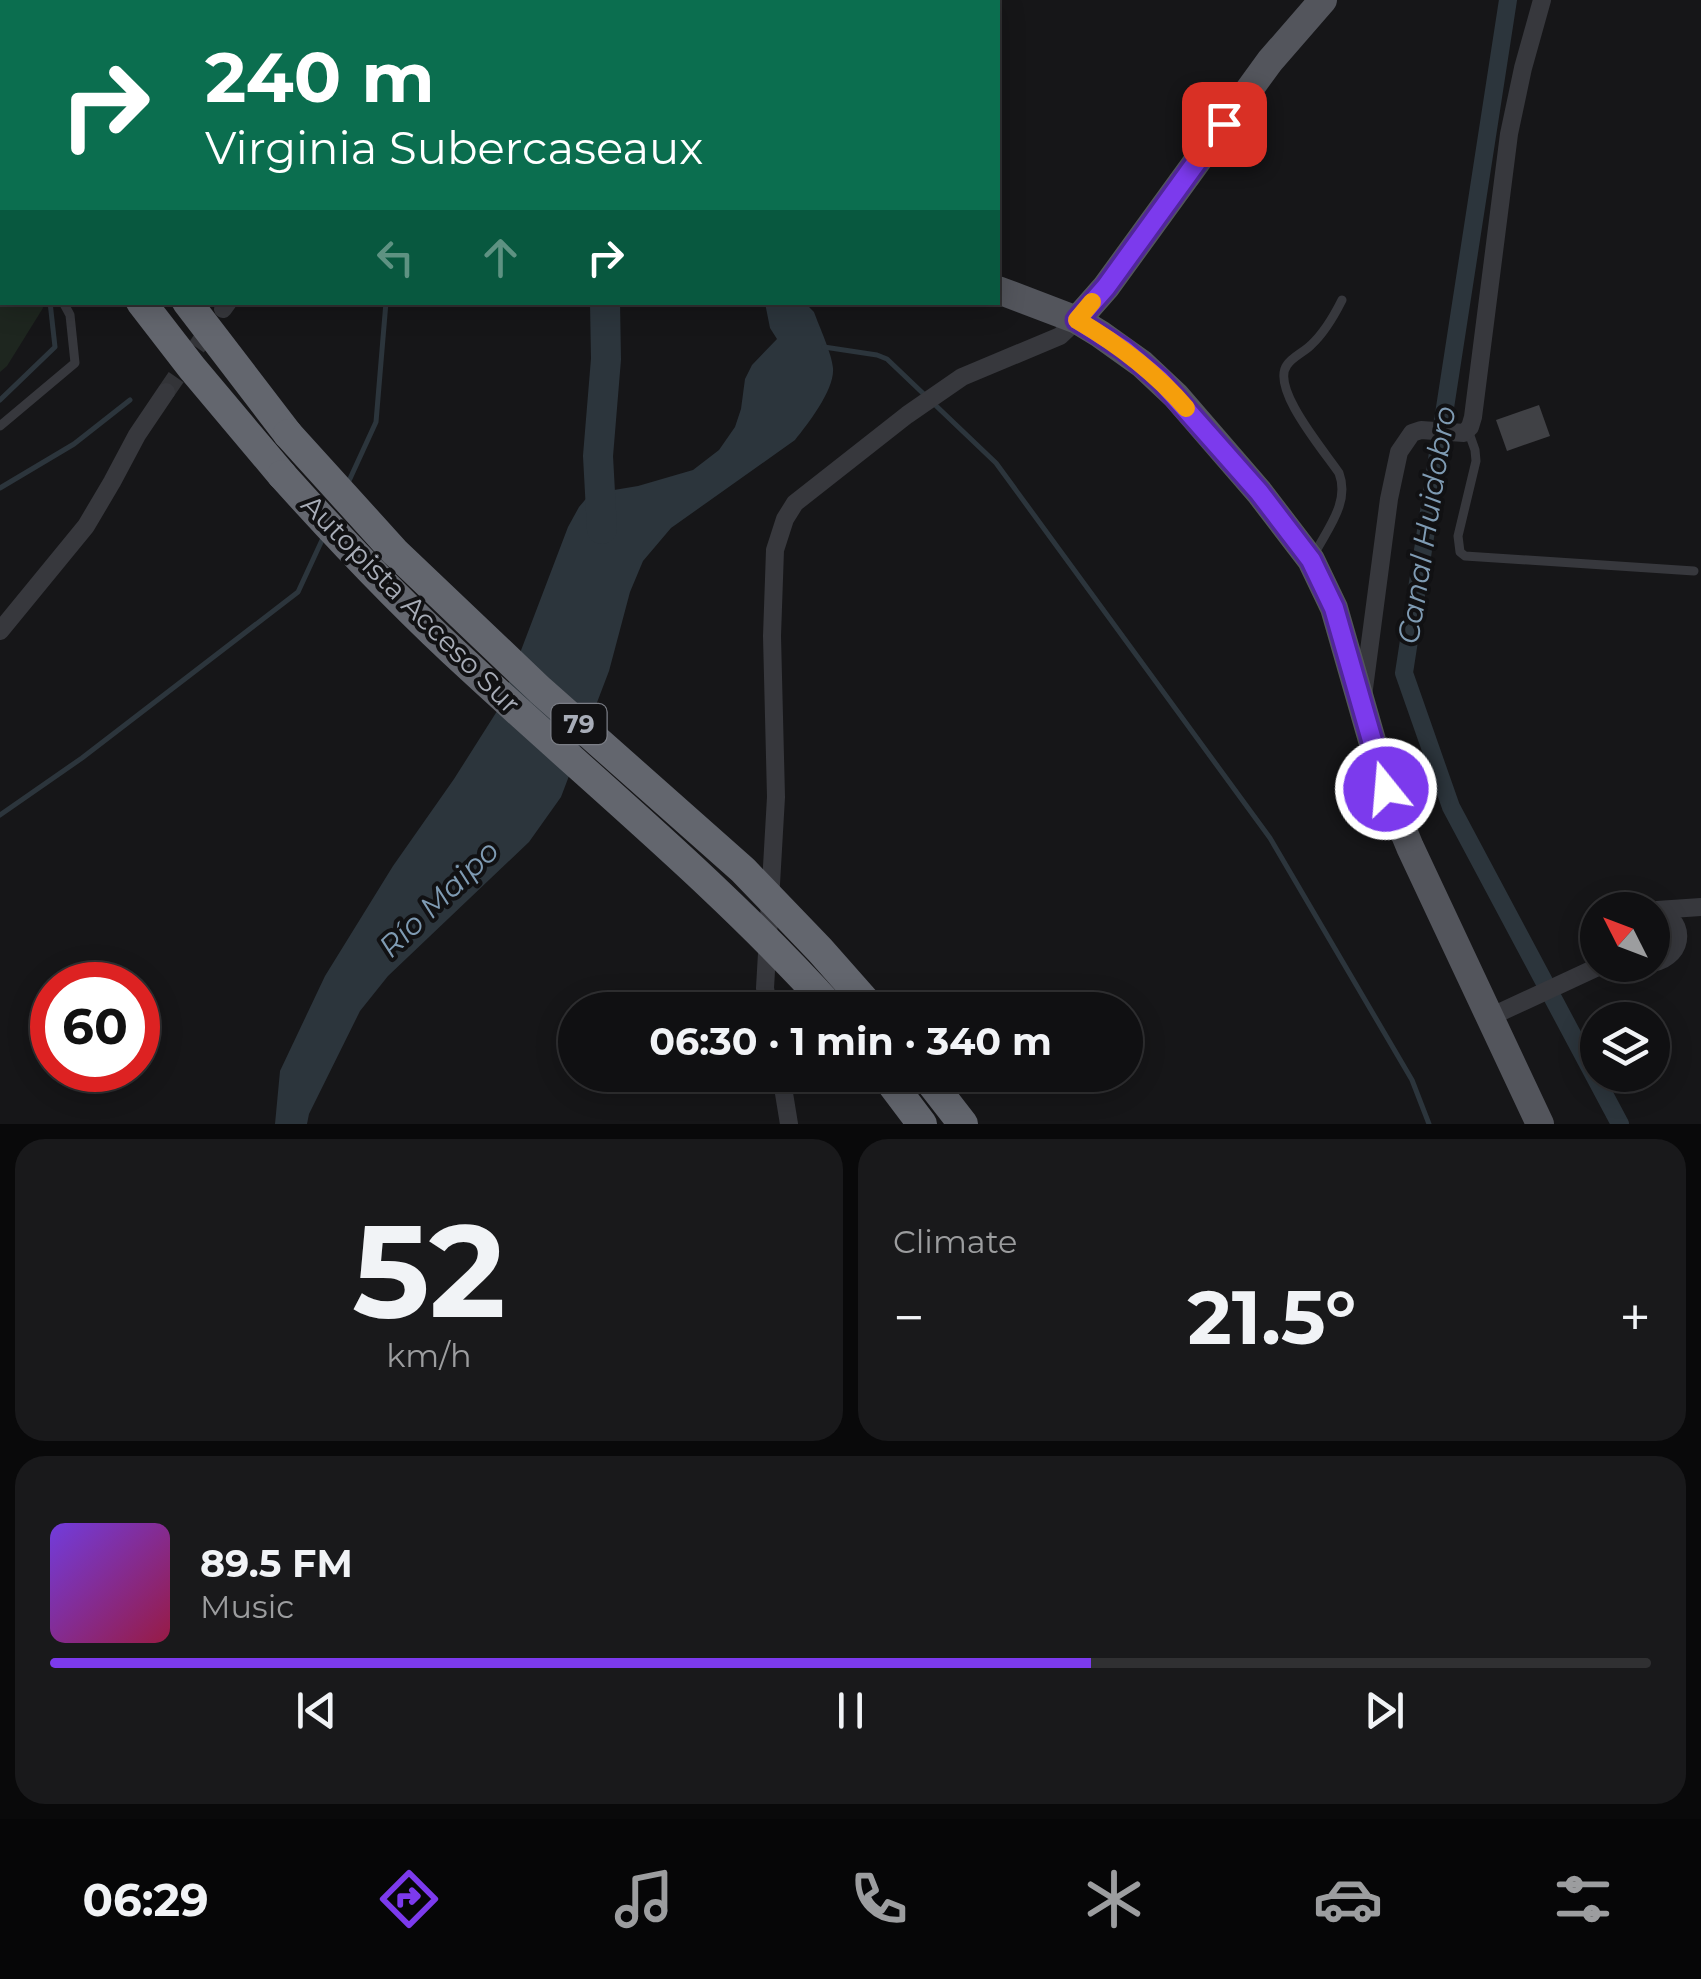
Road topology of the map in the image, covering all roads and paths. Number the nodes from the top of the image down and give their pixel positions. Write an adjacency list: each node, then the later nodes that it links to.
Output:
1 (1323, 0): 8 (main road)
2 (1542, 0): 11 (street)
3 (1000, 291): 8 (main road)
4 (1342, 300): 12 (lane)
5 (65, 305): 10 (lane)
6 (143, 305): 22 (highway, Autopista Acceso Sur / 79, bridge)
7 (188, 305): 23 (highway, Autopista Acceso Sur / 79, bridge)
8 (1077, 320): 12 (main road); 21 (street)
9 (166, 392): 14 (street)
10 (0, 426)
11 (1460, 431): 13 (lane); 15 (street)
12 (1311, 560): 15 (main road)
13 (1694, 571)
14 (0, 631)
15 (1362, 706): 24 (main road)
16 (1701, 907): 17 (street)
17 (1670, 909)
18 (1670, 918): 19 (street)
19 (1670, 955)
20 (1580, 974): 24 (street)
21 (766, 992)
22 (815, 992)
23 (856, 992)
24 (1490, 1017): 31 (main road)
25 (784, 1092): 29 (street)
26 (898, 1092): 28 (highway)
27 (938, 1092): 30 (highway)
28 (917, 1117)
29 (789, 1124)
30 (963, 1124)
31 (1540, 1124)

